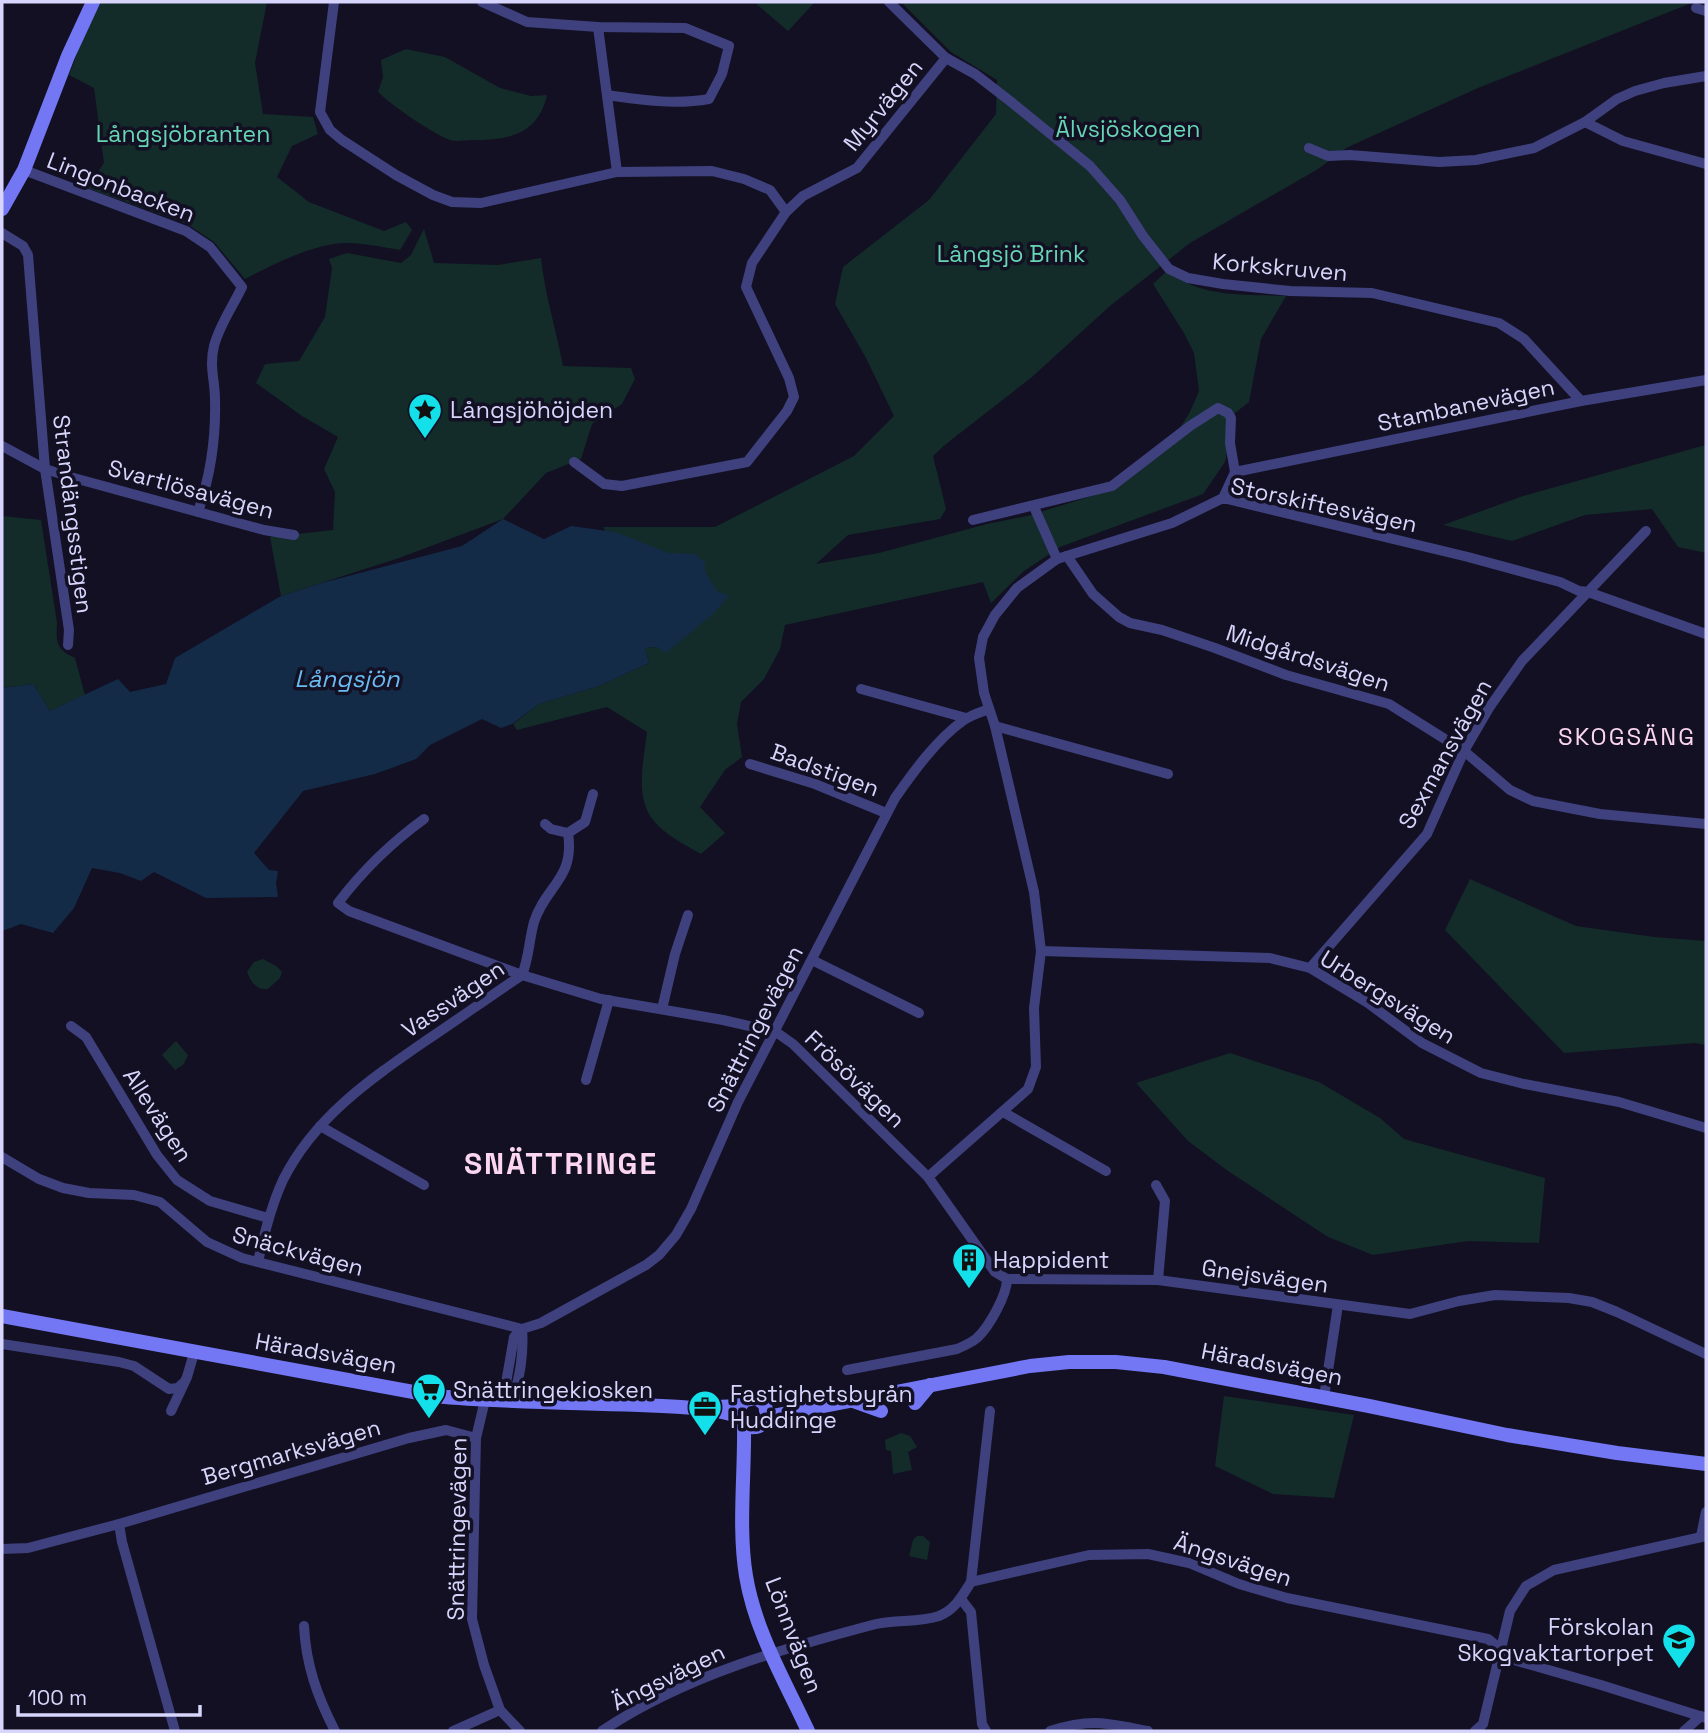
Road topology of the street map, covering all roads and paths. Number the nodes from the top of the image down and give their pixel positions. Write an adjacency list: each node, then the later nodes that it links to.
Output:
1 (93, 2): 12 (street)
2 (334, 2): 13 (street)
3 (482, 2): 5 (street)
4 (889, 2): 6 (street, Myrvägen)
5 (598, 27): 8 (street); 8 (street)
6 (946, 58): 15 (street, Myrvägen); 18 (street, Korkskruven)
7 (1706, 76): 9 (street)
8 (607, 95): 13 (street)
9 (1585, 122): 10 (street); 11 (street)
10 (1309, 148)
11 (1706, 164)
12 (24, 170): 14 (street); 25 (street, Lingonbacken)
13 (617, 172): 15 (street)
14 (2, 209)
15 (786, 212): 20 (street, Myrvägen)
16 (2, 233): 21 (street, Strandängsstigen)
17 (1706, 380): 18 (street, Stambanevägen)
18 (1581, 401): 22 (street, Stambanevägen)
19 (2, 446): 21 (street, Svartlösavägen)
20 (574, 461)
21 (45, 469): 25 (street, Svartlösavägen); 32 (street, Strandängsstigen)
22 (1235, 472): 23 (street); 24 (street)
23 (1223, 498): 29 (street, Storskiftesvägen); 30 (street, Storskiftesvägen)
24 (1034, 507): 26 (street); 29 (street, Midgårdsvägen)
25 (198, 512): 28 (street, Svartlösavägen)
26 (972, 520)
27 (1646, 531): 30 (street, Sexmansvägen)
28 (294, 535)
29 (1062, 558): 34 (street, Storskiftesvägen); 37 (street, Midgårdsvägen)
30 (1588, 592): 31 (street, Storskiftesvägen); 37 (street, Sexmansvägen)
31 (1706, 634)
32 (68, 645)
33 (861, 689): 35 (street)
34 (989, 709): 35 (street, Snättringevägen); 36 (street, Storskiftesvägen)
35 (966, 718): 41 (street, Snättringevägen)
36 (995, 726): 39 (street); 47 (street, Storskiftesvägen)
37 (1464, 751): 44 (street, Midgårdsvägen); 49 (street, Sexmansvägen)
38 (750, 764): 41 (street, Badstigen)
39 (1168, 774)
40 (593, 794): 45 (street)
41 (886, 813): 48 (street, Snättringevägen)
42 (424, 819): 50 (street, Frösövägen)
43 (545, 824): 45 (street)
44 (1706, 824)
45 (568, 834): 50 (street, Vassvägen)
46 (688, 915): 52 (street)
47 (1041, 951): 49 (street, Urbergsvägen); 57 (street, Storskiftesvägen)
48 (812, 960): 53 (street); 55 (street, Snättringevägen)
49 (1310, 968): 59 (street, Urbergsvägen)
50 (522, 975): 51 (street, Frösövägen); 58 (street, Vassvägen)
51 (609, 1000): 52 (street, Frösövägen); 56 (street)
52 (662, 1009): 55 (street, Frösövägen)
53 (919, 1013)
54 (71, 1026): 65 (street, Allevägen)
55 (776, 1032): 62 (street, Frösövägen); 71 (street, Snättringevägen)
56 (586, 1080)
57 (1003, 1112): 61 (street); 62 (street)
58 (320, 1126): 63 (street); 65 (street, Vassvägen)
59 (1706, 1128)
60 (2, 1157): 66 (street, Snäckvägen)
61 (1106, 1171)
62 (928, 1177): 67 (street, Frösövägen)
63 (424, 1185)
64 (1156, 1185): 68 (street)
65 (268, 1217): 66 (street, Vassvägen)
66 (258, 1262): 71 (street, Snäckvägen)
67 (1007, 1279): 68 (street, Gnejsvägen); 75 (street)
68 (1158, 1280): 69 (street, Gnejsvägen)
69 (1338, 1305): 74 (street, Gnejsvägen); 78 (street)
70 (2, 1316): 73 (street, Häradsvägen)
71 (522, 1329): 80 (street)
72 (2, 1344): 76 (street)
73 (194, 1353): 76 (street); 79 (street, Häradsvägen)
74 (1706, 1354)
75 (847, 1370)
76 (182, 1384): 83 (street)
77 (930, 1385): 78 (street, Häradsvägen); 81 (street, Häradsvägen); 82 (street)
78 (1324, 1397): 88 (street, Häradsvägen)
79 (485, 1400): 80 (street, Häradsvägen); 87 (street, Snättringevägen)
80 (508, 1400): 86 (street, Häradsvägen)
81 (851, 1400): 84 (street); 86 (street, Häradsvägen)
82 (915, 1403)
83 (171, 1411)
84 (881, 1411)
85 (990, 1411): 93 (street)
86 (752, 1417): 97 (street, Lönnvägen)
87 (476, 1437): 90 (street, Bergmarksvägen); 98 (street, Snättringevägen)
88 (1706, 1464)
89 (1706, 1512): 91 (street)
90 (119, 1524): 92 (street, Bergmarksvägen); 100 (street)
91 (1703, 1536): 96 (street)
92 (2, 1549)
93 (971, 1582): 94 (street, Ängsvägen); 96 (street, Ängsvägen)
94 (961, 1599): 97 (street, Ängsvägen); 106 (street)
95 (304, 1626): 101 (street)
96 (1501, 1650): 99 (street, Ängsvägen); 109 (street)
97 (771, 1653): 104 (street, Ängsvägen); 105 (street, Lönnvägen)
98 (500, 1710): 102 (street); 103 (street, Snättringevägen)
99 (1704, 1717): 110 (street)
100 (174, 1731)
101 (335, 1731)
102 (453, 1731)
103 (520, 1731)
104 (602, 1731)
105 (808, 1731)
106 (986, 1731)
107 (1050, 1731): 108 (street)
108 (1148, 1731)
109 (1475, 1731)
110 (1684, 1731)

